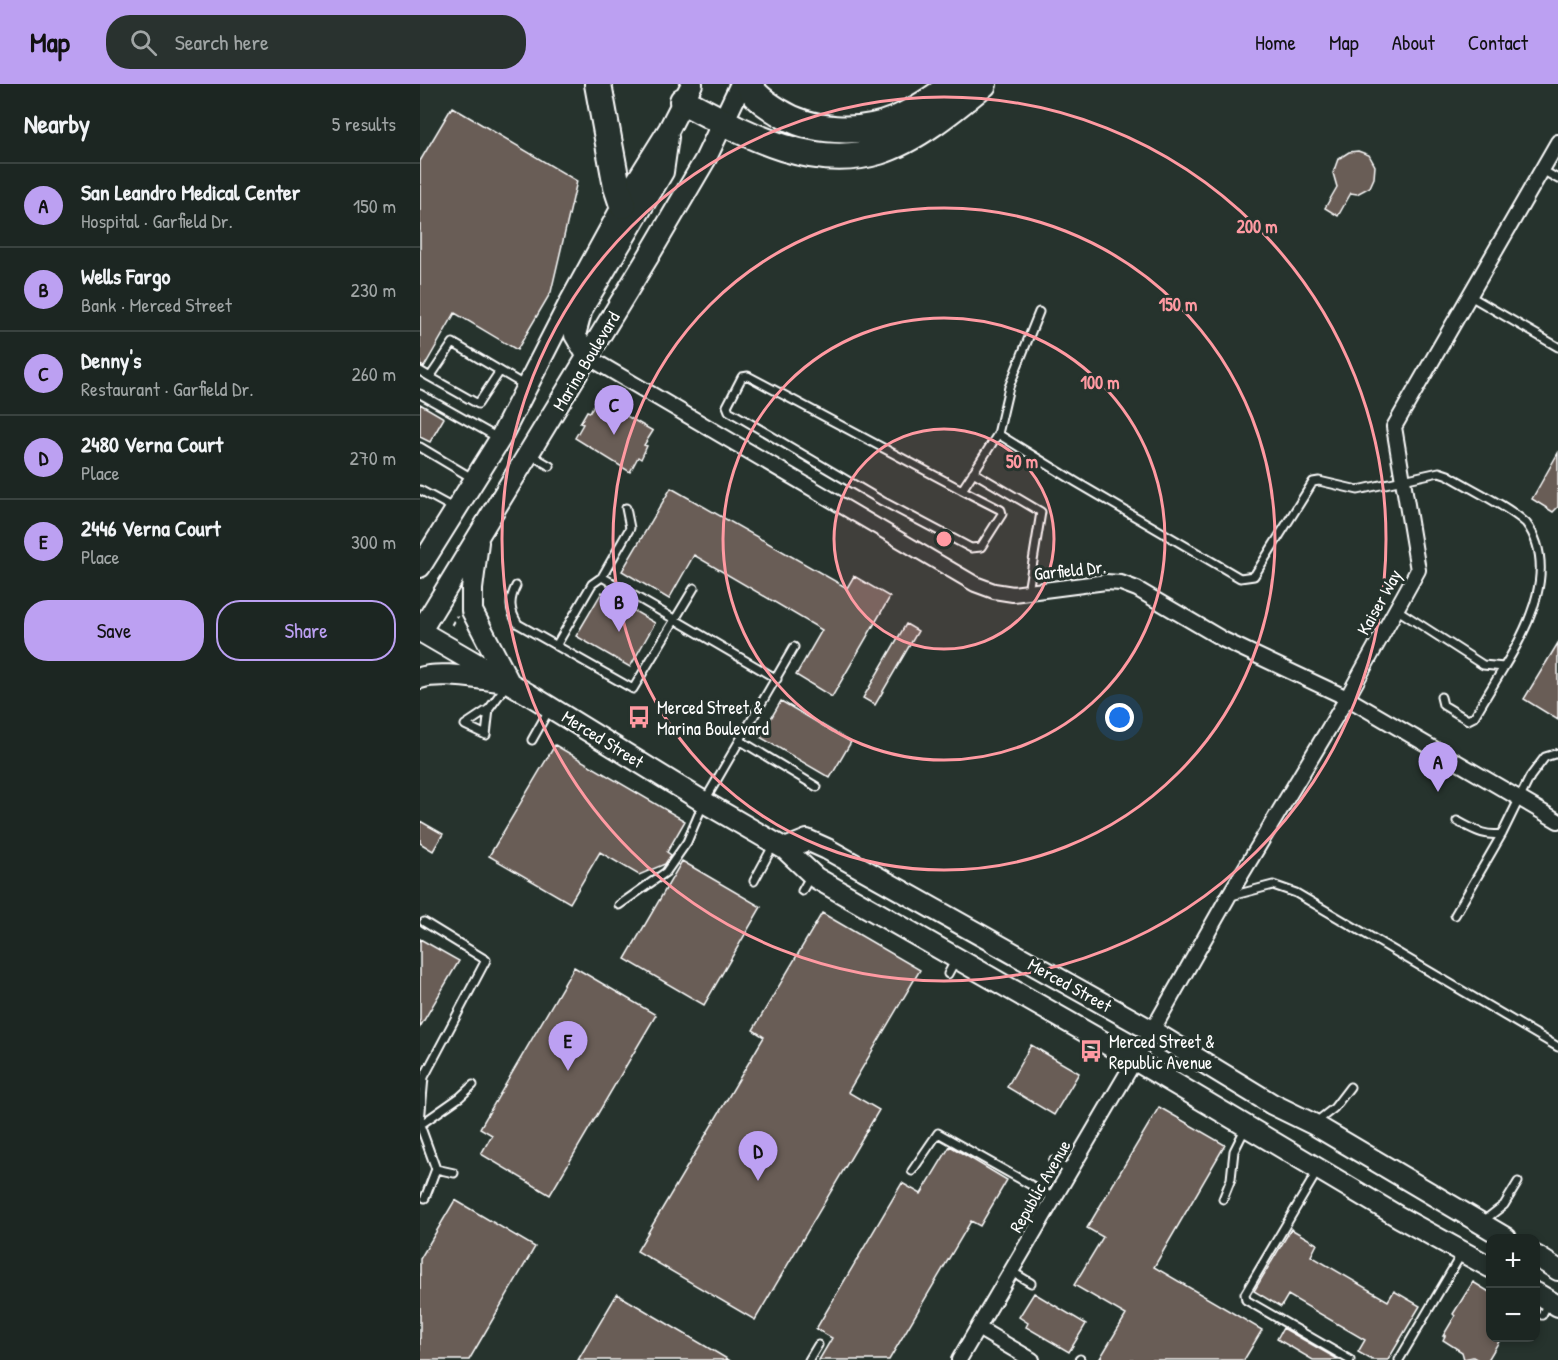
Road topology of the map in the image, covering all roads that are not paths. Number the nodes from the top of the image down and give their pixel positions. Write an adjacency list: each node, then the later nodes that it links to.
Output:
1 (598, 84): 12 (highway)
2 (741, 84): 7 (street, Marina Boulevard)
3 (749, 84): 4 (highway)
4 (954, 84)
5 (983, 84): 7 (highway)
6 (688, 93): 7 (highway); 8 (street, Marina Boulevard)
7 (723, 123): 16 (street, Marina Boulevard)
8 (669, 129): 12 (street, Marina Boulevard); 16 (street)
9 (1558, 142): 10 (street, Kaiser Way)
10 (1542, 170): 11 (lane); 13 (street, Kaiser Way)
11 (1558, 179)
12 (623, 205): 20 (street, Marina Boulevard)
13 (1469, 295): 15 (lane); 29 (street, Kaiser Way)
14 (1039, 312): 22 (lane)
15 (1558, 347)
16 (588, 357): 25 (street, Marina Boulevard); 40 (street, Garfield Dr.)
17 (420, 371): 19 (lane)
18 (500, 371): 19 (lane); 19 (lane); 20 (lane)
19 (430, 377)
20 (526, 387): 23 (street, Marina Boulevard)
21 (420, 394): 23 (lane)
22 (998, 434): 27 (lane); 29 (lane)
23 (500, 439): 28 (street, Marina Boulevard)
24 (420, 447): 28 (lane)
25 (529, 453): 26 (lane); 34 (street, Marina Boulevard)
26 (550, 466)
27 (973, 472): 31 (lane); 40 (lane)
28 (474, 479): 33 (street, Marina Boulevard)
29 (1404, 481): 41 (street, Kaiser Way); 46 (lane)
30 (420, 490): 33 (lane)
31 (962, 490): 31 (lane)
32 (626, 508): 37 (lane)
33 (456, 509): 35 (street, Marina Boulevard)
34 (480, 533): 43 (street, Marina Boulevard); 49 (street)
35 (425, 549): 36 (street, Marina Boulevard)
36 (420, 567)
37 (602, 576): 42 (lane); 44 (lane)
38 (516, 586): 44 (lane)
39 (694, 588): 42 (lane)
40 (1028, 592): 50 (street, Garfield Dr.)
41 (1396, 609): 46 (lane); 50 (street, Kaiser Way)
42 (676, 620): 44 (lane); 48 (lane)
43 (420, 631): 49 (street, Merced Street)
44 (556, 646)
45 (794, 647): 48 (lane)
46 (1504, 667): 51 (lane)
47 (420, 678): 49 (street)
48 (777, 678): 55 (lane)
49 (509, 682): 52 (street, Merced Street); 53 (lane)
50 (1347, 698): 58 (street, Garfield Dr.); 65 (street, Kaiser Way)
51 (1441, 698)
52 (551, 707): 54 (lane); 59 (street, Merced Street)
53 (489, 709)
54 (532, 740)
55 (741, 741): 57 (lane); 59 (lane)
56 (1558, 753): 58 (lane)
57 (817, 787)
58 (1521, 799): 61 (street, Garfield Dr.); 62 (lane)
59 (704, 802): 63 (street, Merced Street); 66 (lane)
60 (1457, 821): 62 (lane)
61 (1558, 821)
62 (1502, 834): 67 (lane)
63 (779, 846): 64 (lane); 69 (street, Merced Street); 71 (street, Merced Street)
64 (754, 881)
65 (1228, 897): 69 (street, Kaiser Way); 70 (lane)
66 (619, 905)
67 (1455, 915)
68 (424, 922): 74 (lane)
69 (1152, 1031): 71 (street, Republic Avenue); 75 (street, Merced Street)
70 (1558, 1047)
71 (1135, 1060): 76 (street, Merced Street); 81 (street, Republic Avenue)
72 (473, 1085): 74 (lane)
73 (1350, 1087): 75 (lane)
74 (420, 1124): 78 (lane)
75 (1313, 1124): 87 (street, Merced Street)
76 (1246, 1126): 79 (street, Merced Street); 86 (lane)
77 (1053, 1161): 81 (lane)
78 (436, 1169): 82 (lane); 84 (lane)
79 (1318, 1169): 89 (street, Merced Street); 100 (lane)
80 (912, 1171): 85 (lane)
81 (1070, 1171): 85 (street, Republic Avenue)
82 (454, 1173)
83 (1518, 1182): 87 (lane)
84 (425, 1198)
85 (1054, 1198): 93 (street, Republic Avenue)
86 (1222, 1199)
87 (1481, 1224): 88 (street, Merced Street)
88 (1498, 1234)
89 (1463, 1251): 91 (street, Merced Street); 101 (lane)
90 (1540, 1259): 92 (street)
91 (1486, 1264)
92 (1558, 1270)
93 (1011, 1271): 94 (lane); 95 (street, Republic Avenue)
94 (1031, 1282)
95 (978, 1328): 98 (street, Republic Avenue); 99 (street)
96 (818, 1345): 97 (lane)
97 (809, 1360)
98 (959, 1360)
99 (1032, 1360)
100 (1350, 1360)
101 (1399, 1360)

